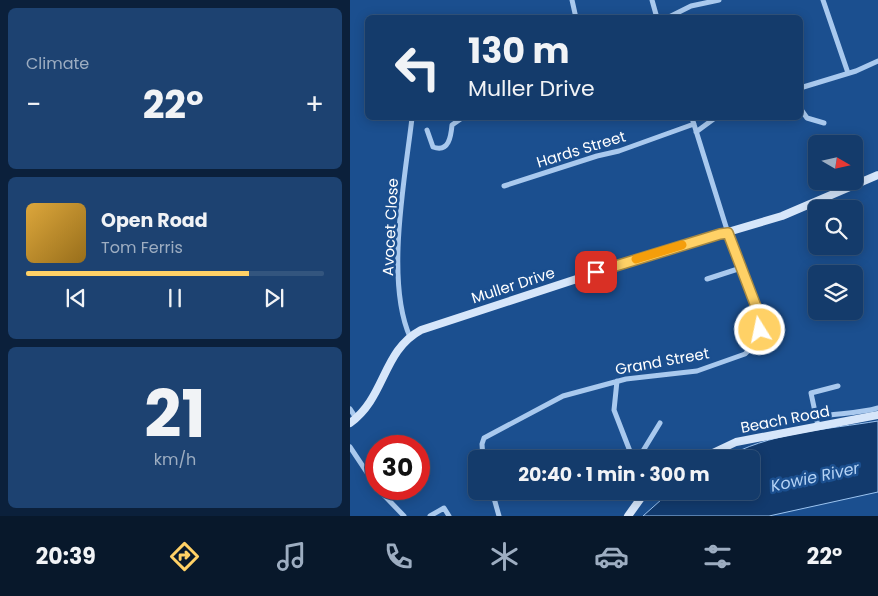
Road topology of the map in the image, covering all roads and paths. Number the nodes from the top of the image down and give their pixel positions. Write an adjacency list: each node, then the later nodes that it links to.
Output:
1 (572, 0): 5 (street)
2 (652, 0): 6 (street)
3 (719, 0): 7 (street)
4 (823, 0): 9 (street)
5 (575, 15)
6 (656, 15)
7 (673, 15)
8 (878, 61): 9 (street)
9 (848, 73): 10 (street)
10 (803, 87)
11 (803, 112): 16 (street)
12 (412, 120): 25 (street, Avocet Close)
13 (459, 120): 18 (street)
14 (693, 120): 17 (street, Grand Street)
15 (712, 120): 19 (street)
16 (824, 123)
17 (694, 124): 19 (street, Grand Street); 21 (street, Hards Street)
18 (427, 130)
19 (696, 132): 22 (street, Grand Street)
20 (878, 176): 22 (street, Muller Drive)
21 (504, 186)
22 (728, 233): 23 (street, Grand Street); 25 (street, Muller Drive)
23 (741, 268): 24 (street); 26 (street, Grand Street)
24 (707, 279)
25 (410, 337): 32 (street, Muller Drive)
26 (617, 381): 36 (street, Grand Street); 37 (street)
27 (838, 386): 31 (street)
28 (878, 408): 31 (street)
29 (350, 409): 32 (street)
30 (878, 415): 34 (street, Beach Road)
31 (816, 417): 34 (street)
32 (353, 420)
33 (660, 423): 38 (street)
34 (818, 426): 39 (street, Beach Road)
35 (350, 447): 40 (street)
36 (482, 450)
37 (629, 450)
38 (644, 450)
39 (719, 450)
40 (365, 470)
41 (389, 500): 44 (street)
42 (495, 500): 47 (street)
43 (640, 500): 48 (street)
44 (404, 516)
45 (430, 516): 46 (street)
46 (449, 516)
47 (499, 516)
48 (628, 516)

